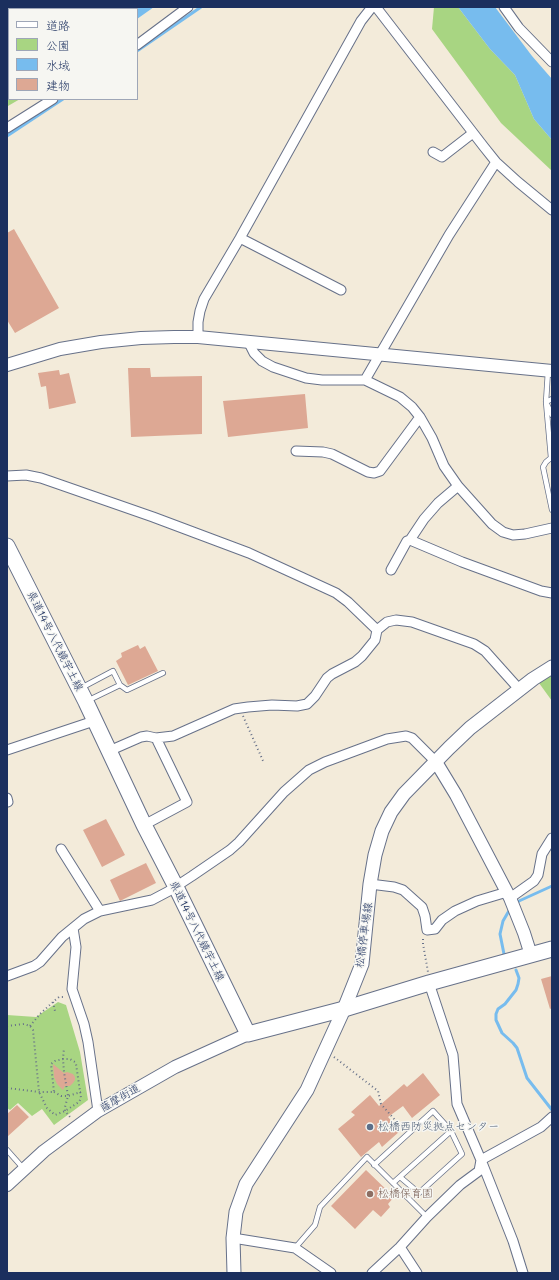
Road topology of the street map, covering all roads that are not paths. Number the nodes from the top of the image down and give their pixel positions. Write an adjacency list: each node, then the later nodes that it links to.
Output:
1 (188, 7): 5 (street)
2 (372, 7): 13 (street)
3 (376, 7): 9 (street)
4 (504, 7): 6 (street)
5 (138, 44)
6 (552, 62)
7 (51, 100): 8 (street)
8 (7, 128)
9 (473, 133): 10 (street); 11 (street)
10 (433, 152)
11 (496, 162): 12 (street); 17 (street)
12 (552, 210)
13 (240, 238): 14 (street); 15 (street)
14 (341, 290)
15 (198, 337): 16 (street); 18 (street)
16 (249, 343): 17 (street); 20 (street)
17 (379, 355): 19 (street); 20 (street)
18 (7, 365)
19 (550, 371): 22 (lane)
20 (365, 380): 24 (street)
21 (552, 399): 22 (lane)
22 (546, 402): 23 (lane); 26 (lane)
23 (552, 415)
24 (420, 417): 25 (street); 28 (street)
25 (296, 451)
26 (552, 458): 29 (lane)
27 (7, 476): 35 (street)
28 (458, 486): 30 (street); 31 (street)
29 (552, 510)
30 (552, 528)
31 (410, 540): 33 (street); 34 (street)
32 (7, 546): 40 (main road, 県道14号八代鏡宇土線)
33 (391, 570)
34 (552, 593)
35 (377, 630): 39 (street); 42 (street)
36 (552, 667): 39 (main road, 松橋停車場線)
37 (163, 673): 38 (lane)
38 (120, 685): 40 (lane); 40 (lane)
39 (520, 689): 45 (main road, 松橋停車場線)
40 (82, 695): 41 (main road, 県道14号八代鏡宇土線)
41 (94, 721): 43 (street); 44 (main road, 県道14号八代鏡宇土線)
42 (156, 738): 44 (street); 48 (street)
43 (7, 750)
44 (109, 751): 48 (main road, 県道14号八代鏡宇土線)
45 (436, 762): 51 (main road, 松橋停車場線); 52 (street); 53 (street)
46 (7, 798): 47 (street)
47 (8, 802)
48 (144, 825): 52 (main road, 県道14号八代鏡宇土線)
49 (552, 838): 53 (street)
50 (61, 849): 54 (street)
51 (370, 884): 53 (street); 60 (main road, 松橋停車場線)
52 (176, 886): 54 (street); 61 (main road, 県道14号八代鏡宇土線)
53 (511, 900): 57 (street)
54 (100, 912): 55 (street)
55 (73, 928): 58 (street); 62 (street)
56 (552, 949): 57 (main road)
57 (531, 955): 59 (main road)
58 (7, 976)
59 (429, 983): 60 (main road); 66 (street)
60 (344, 1009): 61 (main road); 73 (main road, 松橋停車場線)
61 (248, 1034): 62 (street, 薩摩街道)
62 (98, 1111): 68 (street, 薩摩街道)
63 (552, 1117): 66 (street)
64 (451, 1132): 67 (lane); 69 (lane); 69 (lane)
65 (7, 1150): 68 (lane)
66 (481, 1160): 72 (street); 80 (street)
67 (374, 1164): 70 (lane); 75 (lane)
68 (24, 1169): 71 (street, 薩摩街道)
69 (400, 1177): 70 (lane)
70 (393, 1184): 72 (lane)
71 (7, 1185)
72 (427, 1217): 74 (street)
73 (233, 1238): 75 (street); 76 (main road, 松橋停車場線)
74 (400, 1247): 78 (street); 79 (street)
75 (296, 1248): 77 (street)
76 (234, 1273)
77 (330, 1273)
78 (372, 1273)
79 (418, 1273)
80 (523, 1273)

